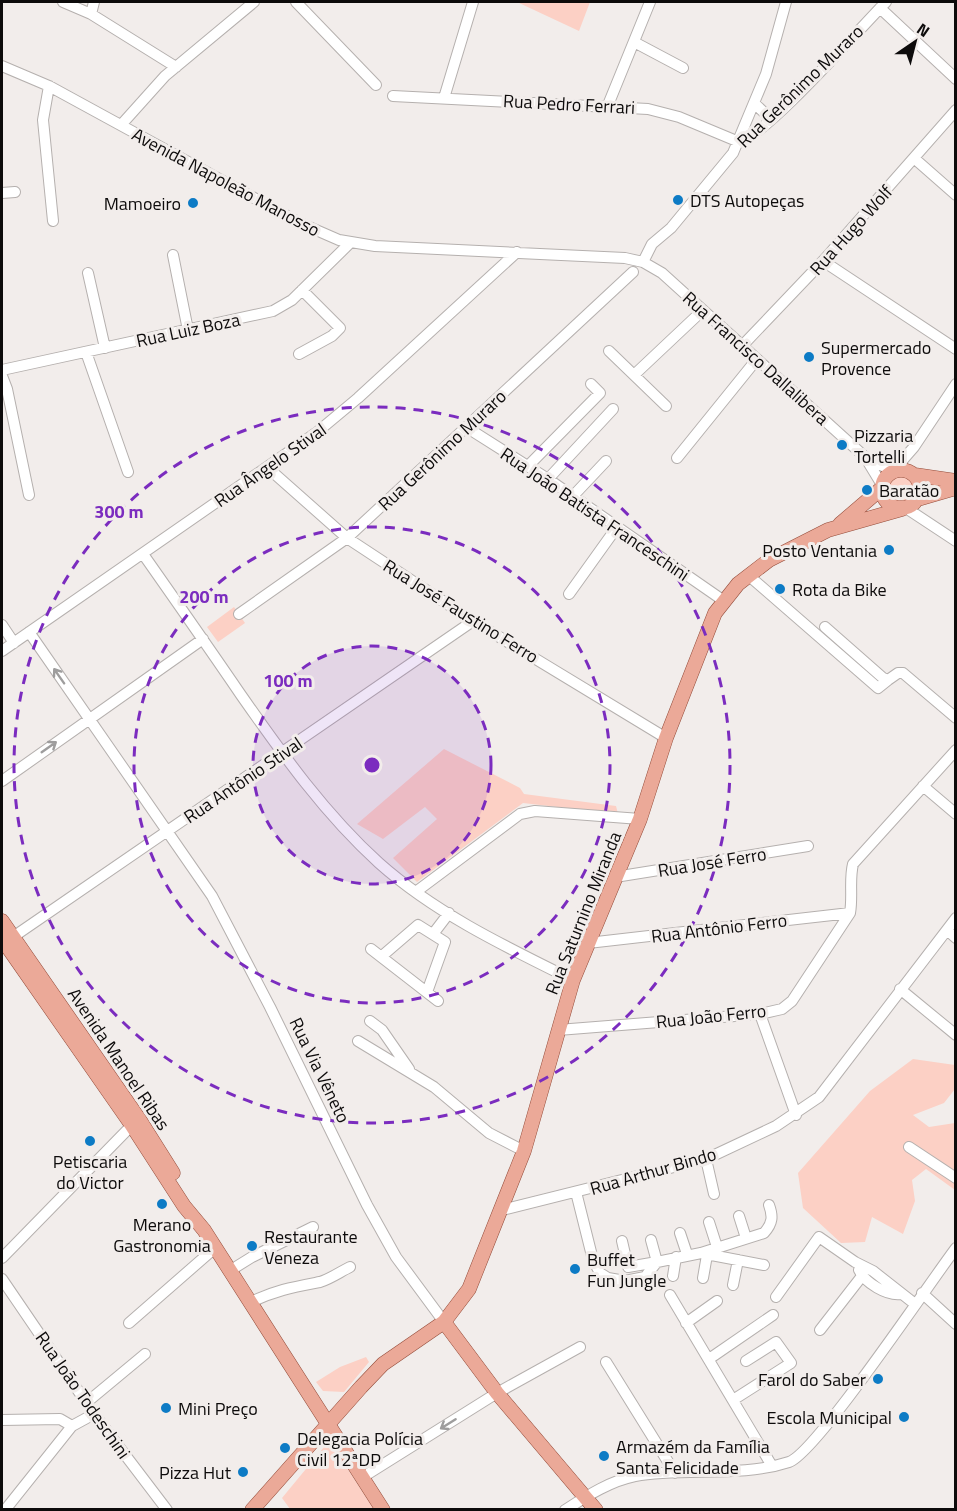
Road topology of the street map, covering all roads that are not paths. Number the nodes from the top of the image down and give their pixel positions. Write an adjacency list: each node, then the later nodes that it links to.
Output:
1 (63, 2): 9 (street)
2 (94, 2): 9 (street)
3 (254, 2): 12 (street)
4 (296, 2): 16 (street)
5 (473, 2): 18 (street)
6 (650, 2): 10 (street)
7 (786, 2): 19 (street)
8 (883, 5): 14 (street); 22 (street, Rua Gerônimo Muraro)
9 (91, 14): 12 (street)
10 (634, 42): 13 (street); 20 (street)
11 (2, 66): 15 (street, Avenida Napoleão Manosso)
12 (176, 67): 23 (street)
13 (683, 68)
14 (956, 79)
15 (49, 86): 23 (street, Avenida Napoleão Manosso); 29 (street)
16 (376, 86)
17 (393, 96): 18 (street, Rua Pedro Ferrari)
18 (444, 98): 20 (street, Rua Pedro Ferrari)
19 (754, 103): 22 (street); 24 (street)
20 (608, 105): 24 (street, Rua Pedro Ferrari)
21 (956, 110): 25 (street, Rua Hugo Wolf)
22 (771, 119): 24 (street, Rua Gerônimo Muraro)
23 (121, 125): 30 (street, Avenida Napoleão Manosso)
24 (739, 142): 34 (street, Rua Gerônimo Muraro)
25 (915, 159): 28 (street); 33 (street, Rua Hugo Wolf)
26 (15, 192): 27 (street)
27 (2, 193)
28 (956, 195)
29 (52, 221)
30 (351, 243): 31 (street, Avenida Napoleão Manosso); 37 (street, Rua Luiz Boza)
31 (517, 252): 34 (street, Avenida Napoleão Manosso); 59 (street, Rua Ângelo Stival)
32 (173, 255): 39 (street)
33 (823, 261): 40 (street, Rua Hugo Wolf); 42 (street)
34 (643, 262): 38 (street, Rua Francisco Dallalibera)
35 (633, 272): 54 (street, Rua Gerônimo Muraro)
36 (88, 273): 41 (street)
37 (302, 290): 39 (street, Rua Luiz Boza); 45 (street)
38 (703, 310): 40 (street, Rua Francisco Dallalibera); 48 (street)
39 (188, 330): 41 (street, Rua Luiz Boza)
40 (742, 346): 46 (street, Rua Francisco Dallalibera)
41 (105, 348): 44 (street, Rua Luiz Boza)
42 (956, 349)
43 (609, 351): 48 (street)
44 (86, 352): 47 (street, Rua Luiz Boza); 60 (street)
45 (299, 354)
46 (757, 359): 55 (street, Rua Francisco Dallalibera); 56 (street)
47 (2, 370)
48 (634, 375): 52 (street)
49 (2, 376): 66 (street)
50 (591, 384): 58 (street)
51 (956, 384): 61 (street)
52 (666, 405)
53 (614, 409): 62 (street)
54 (466, 428): 58 (street, Rua João Batista Franceschini); 71 (street, Rua Gerônimo Muraro)
55 (866, 457): 61 (street, Rua Francisco Dallalibera); 64 (street, Rua Francisco Dallalibera)
56 (677, 458)
57 (606, 461): 67 (street)
58 (528, 466): 62 (street, Rua João Batista Franceschini)
59 (268, 468): 71 (street, Rua José Faustino Ferro); 73 (street, Rua Ângelo Stival)
60 (128, 472)
61 (904, 472): 63 (main road); 64 (main road, Rua Saturnino Miranda); 68 (main road)
62 (548, 479): 67 (street, Rua João Batista Franceschini)
63 (956, 481)
64 (882, 486): 68 (main road); 69 (main road, Rua Saturnino Miranda)
65 (956, 488): 68 (main road, Rua Saturnino Miranda)
66 (29, 495)
67 (573, 496): 70 (street, Rua João Batista Franceschini)
68 (911, 504): 69 (main road, Rua Saturnino Miranda); 72 (street)
69 (837, 526): 74 (main road, Rua Saturnino Miranda)
70 (617, 527): 75 (street); 76 (street, Rua João Batista Franceschini)
71 (346, 538): 77 (street, Rua Gerônimo Muraro); 78 (street, Rua José Faustino Ferro)
72 (956, 541)
73 (143, 554): 81 (street, Rua Ângelo Stival); 82 (street)
74 (748, 575): 76 (main road, Rua Saturnino Miranda); 85 (street)
75 (569, 594)
76 (724, 601): 88 (main road, Rua Saturnino Miranda)
77 (239, 614)
78 (473, 621): 88 (street, Rua José Faustino Ferro); 90 (street, Rua Antônio Stival)
79 (2, 625): 83 (street)
80 (825, 627): 85 (street)
81 (29, 633): 83 (street, Rua Ângelo Stival); 87 (street, Rua Via Vêneto, one-way to 81)
82 (203, 639): 87 (street); 90 (street)
83 (14, 643): 84 (street, Rua Ângelo Stival)
84 (2, 651)
85 (888, 680): 86 (street)
86 (956, 718)
87 (89, 719): 91 (street, one-way to 87); 95 (street, Rua Via Vêneto)
88 (666, 738): 94 (main road, Rua Saturnino Miranda)
89 (956, 750): 92 (street)
90 (282, 754): 95 (street, Rua Antônio Stival); 98 (street)
91 (2, 781)
92 (923, 786): 93 (street); 100 (street)
93 (956, 814)
94 (639, 819): 97 (main road, Rua Saturnino Miranda); 98 (street)
95 (168, 832): 105 (street, Rua Antônio Stival); 162 (street, Rua Via Vêneto)
96 (808, 846): 97 (street, Rua José Ferro)
97 (615, 878): 107 (main road, Rua Saturnino Miranda)
98 (417, 891): 99 (street)
99 (449, 913): 104 (street); 110 (street)
100 (850, 913): 107 (street, Rua Antônio Ferro); 114 (street, Rua João Ferro)
101 (956, 918): 103 (street, Rua Arthur Bindo)
102 (2, 921): 105 (main road, Avenida Manoel Ribas)
103 (946, 930): 106 (street); 111 (street, Rua Arthur Bindo)
104 (434, 934): 109 (street); 112 (street)
105 (7, 938): 121 (main road, Avenida Manoel Ribas)
106 (956, 938)
107 (588, 943): 110 (main road, Rua Saturnino Miranda)
108 (371, 949): 109 (street)
109 (382, 956): 112 (street)
110 (573, 980): 116 (main road, Rua Saturnino Miranda)
111 (900, 989): 117 (street); 120 (street, Rua Arthur Bindo)
112 (427, 992): 113 (street)
113 (438, 1001)
114 (760, 1014): 116 (street, Rua João Ferro); 120 (street)
115 (370, 1021): 119 (street)
116 (558, 1030): 123 (main road, Rua Saturnino Miranda)
117 (956, 1035)
118 (358, 1041): 119 (street)
119 (411, 1072): 123 (street)
120 (796, 1114): 124 (street, Rua Arthur Bindo)
121 (135, 1121): 137 (main road, Avenida Manoel Ribas); 142 (street)
122 (909, 1147): 125 (street)
123 (524, 1151): 129 (main road, Rua Saturnino Miranda)
124 (706, 1159): 126 (street, Rua Arthur Bindo); 127 (street)
125 (956, 1178)
126 (576, 1192): 129 (street, Rua Arthur Bindo); 144 (street)
127 (714, 1194)
128 (770, 1205): 134 (street)
129 (502, 1210): 162 (main road, Rua Saturnino Miranda)
130 (739, 1216): 134 (street)
131 (709, 1222): 138 (street)
132 (314, 1227): 148 (street)
133 (680, 1233): 141 (street)
134 (746, 1238): 138 (street)
135 (651, 1240): 144 (street)
136 (622, 1241): 144 (street)
137 (216, 1247): 148 (main road, Avenida Manoel Ribas); 163 (street)
138 (717, 1247): 140 (street)
139 (956, 1248): 154 (street)
140 (704, 1254): 141 (street); 143 (street); 152 (street)
141 (681, 1255): 144 (street); 149 (street)
142 (2, 1258)
143 (738, 1260): 146 (street); 153 (street)
144 (657, 1262)
145 (855, 1262): 150 (street); 155 (street); 157 (street)
146 (764, 1265)
147 (350, 1267): 159 (street)
148 (231, 1270): 159 (main road, Avenida Manoel Ribas)
149 (673, 1276)
150 (862, 1276): 155 (street); 166 (street)
151 (2, 1278): 174 (street, Rua João Todeschini)
152 (703, 1278)
153 (733, 1285)
154 (922, 1293): 160 (street); 165 (street)
155 (901, 1294): 160 (street)
156 (670, 1295): 164 (street)
157 (776, 1296)
158 (717, 1301): 164 (street)
159 (251, 1302): 177 (main road, Avenida Manoel Ribas)
160 (915, 1304): 179 (street)
161 (773, 1315): 169 (street)
162 (444, 1322): 172 (main road, Rua Via Vêneto); 177 (main road, Rua Saturnino Miranda)
163 (129, 1323)
164 (687, 1323): 169 (street)
165 (956, 1324)
166 (820, 1330)
167 (580, 1347): 172 (street)
168 (145, 1354): 174 (street)
169 (709, 1359): 173 (street)
170 (746, 1361): 173 (street)
171 (606, 1362): 180 (street)
172 (497, 1394): 181 (street, one-way to 181); 182 (main road, Rua Via Vêneto)
173 (734, 1400): 179 (street)
174 (86, 1402): 175 (street, Rua João Todeschini)
175 (94, 1414): 178 (street); 184 (street, Rua João Todeschini)
176 (2, 1420): 178 (street)
177 (329, 1422): 181 (main road, Avenida Manoel Ribas); 185 (main road, Rua Saturnino Miranda)
178 (72, 1426): 183 (street)
179 (772, 1466): 180 (street)
180 (675, 1473): 182 (street)
181 (363, 1477): 186 (main road, Avenida Manoel Ribas)
182 (586, 1497): 187 (street); 188 (main road, Rua Via Vêneto)
183 (5, 1509)
184 (167, 1509)
185 (252, 1509)
186 (383, 1509)
187 (566, 1509)
188 (596, 1509)

